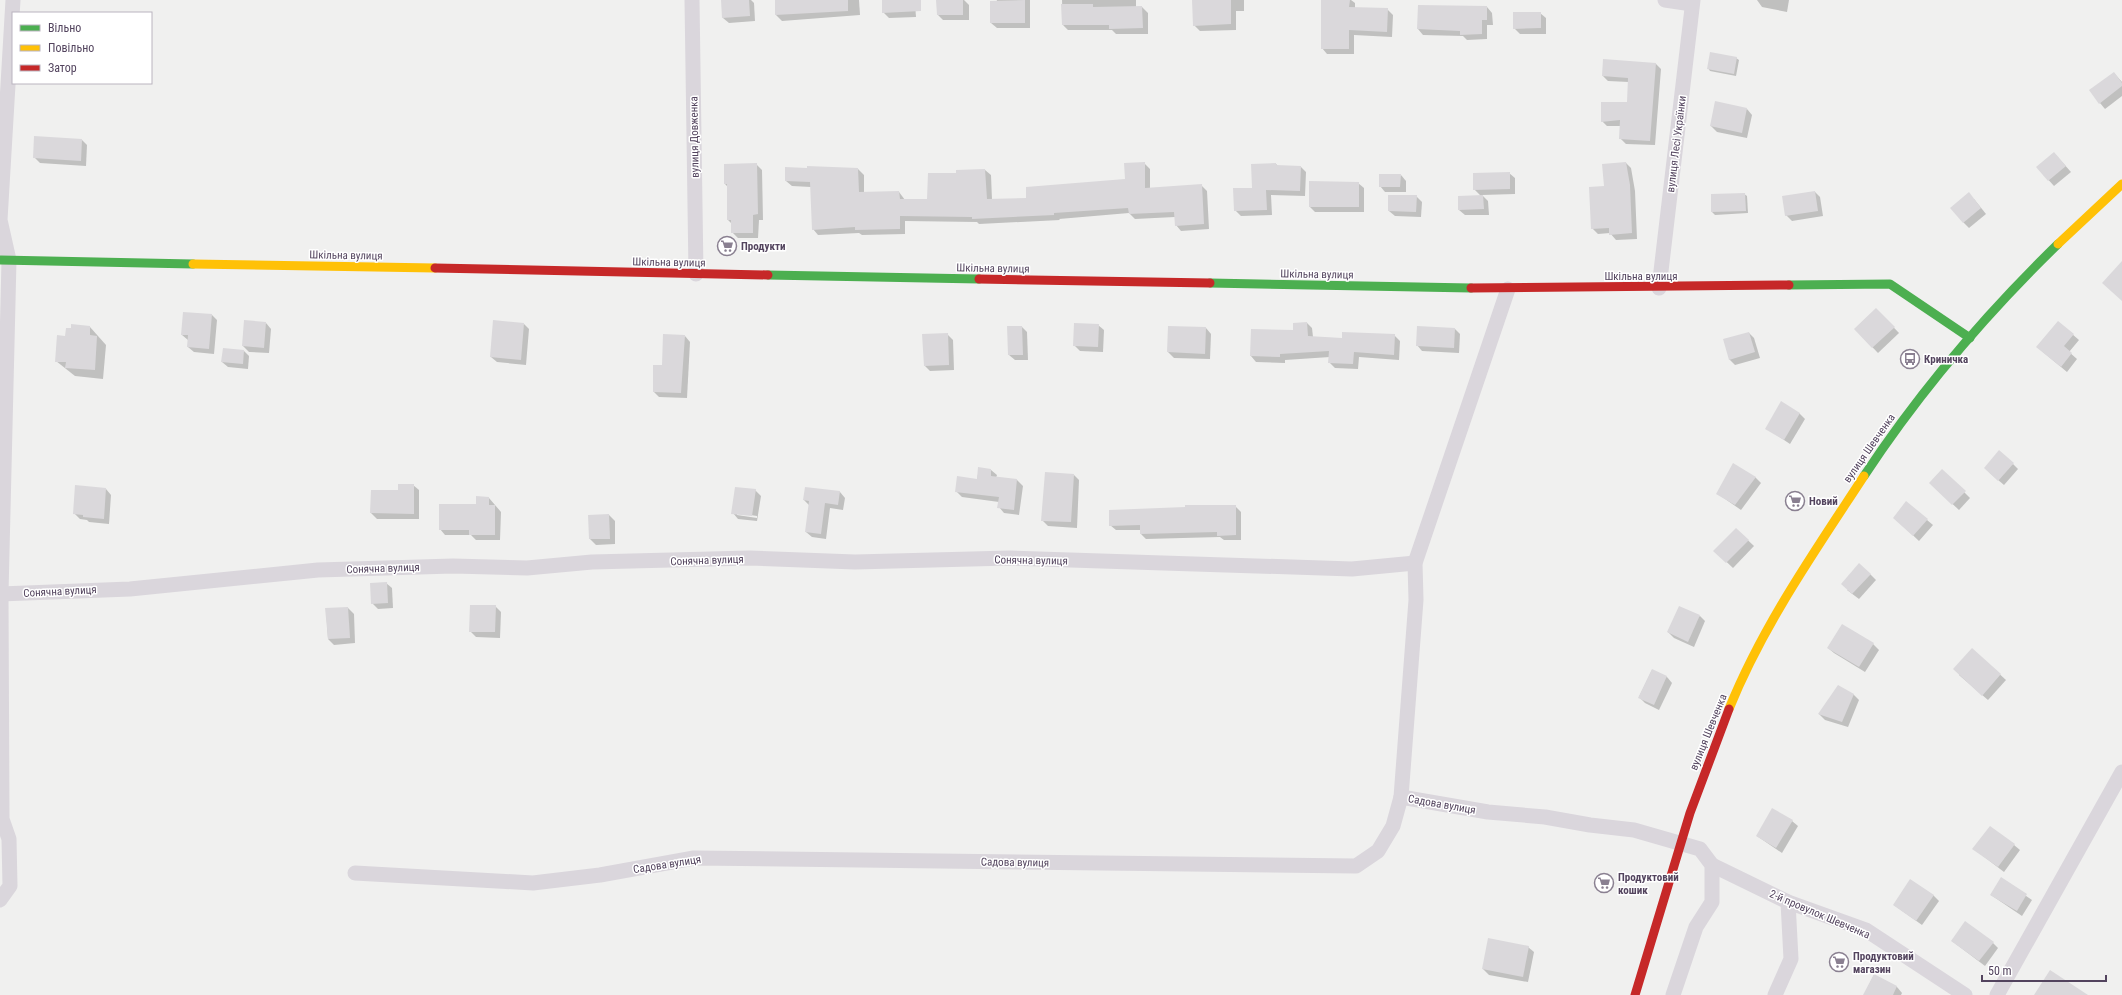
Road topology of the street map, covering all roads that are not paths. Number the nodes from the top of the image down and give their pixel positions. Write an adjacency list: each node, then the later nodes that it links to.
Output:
1 (12, 0): 6 (street)
2 (692, 0): 7 (street, вулиця Довженка)
3 (1665, 0): 4 (street)
4 (1693, 2): 8 (street, вулиця Лесі Українки)
5 (2122, 184): 10 (street, вулиця Шевченка)
6 (5, 260): 7 (street, Шкільна вулиця); 12 (street)
7 (696, 274): 9 (street, Шкільна вулиця)
8 (1659, 288): 9 (street, Шкільна вулиця); 10 (street, Шкільна вулиця)
9 (1508, 289): 11 (street)
10 (1970, 338): 15 (street, вулиця Шевченка)
11 (1415, 563): 12 (street, Сонячна вулиця); 14 (street)
12 (1, 594): 18 (street)
13 (2122, 772): 24 (street)
14 (1401, 798): 15 (street, Садова вулиця); 17 (street, Садова вулиця)
15 (1681, 842): 16 (street, Садова вулиця); 20 (street, вулиця Шевченка)
16 (1712, 865): 19 (street, 2-й провулок Шевченка); 21 (street)
17 (355, 873)
18 (1, 900)
19 (1788, 902): 22 (street); 23 (street, 2-й провулок Шевченка)
20 (1635, 995)
21 (1673, 995)
22 (1775, 995)
23 (1965, 995)
24 (1998, 995)

